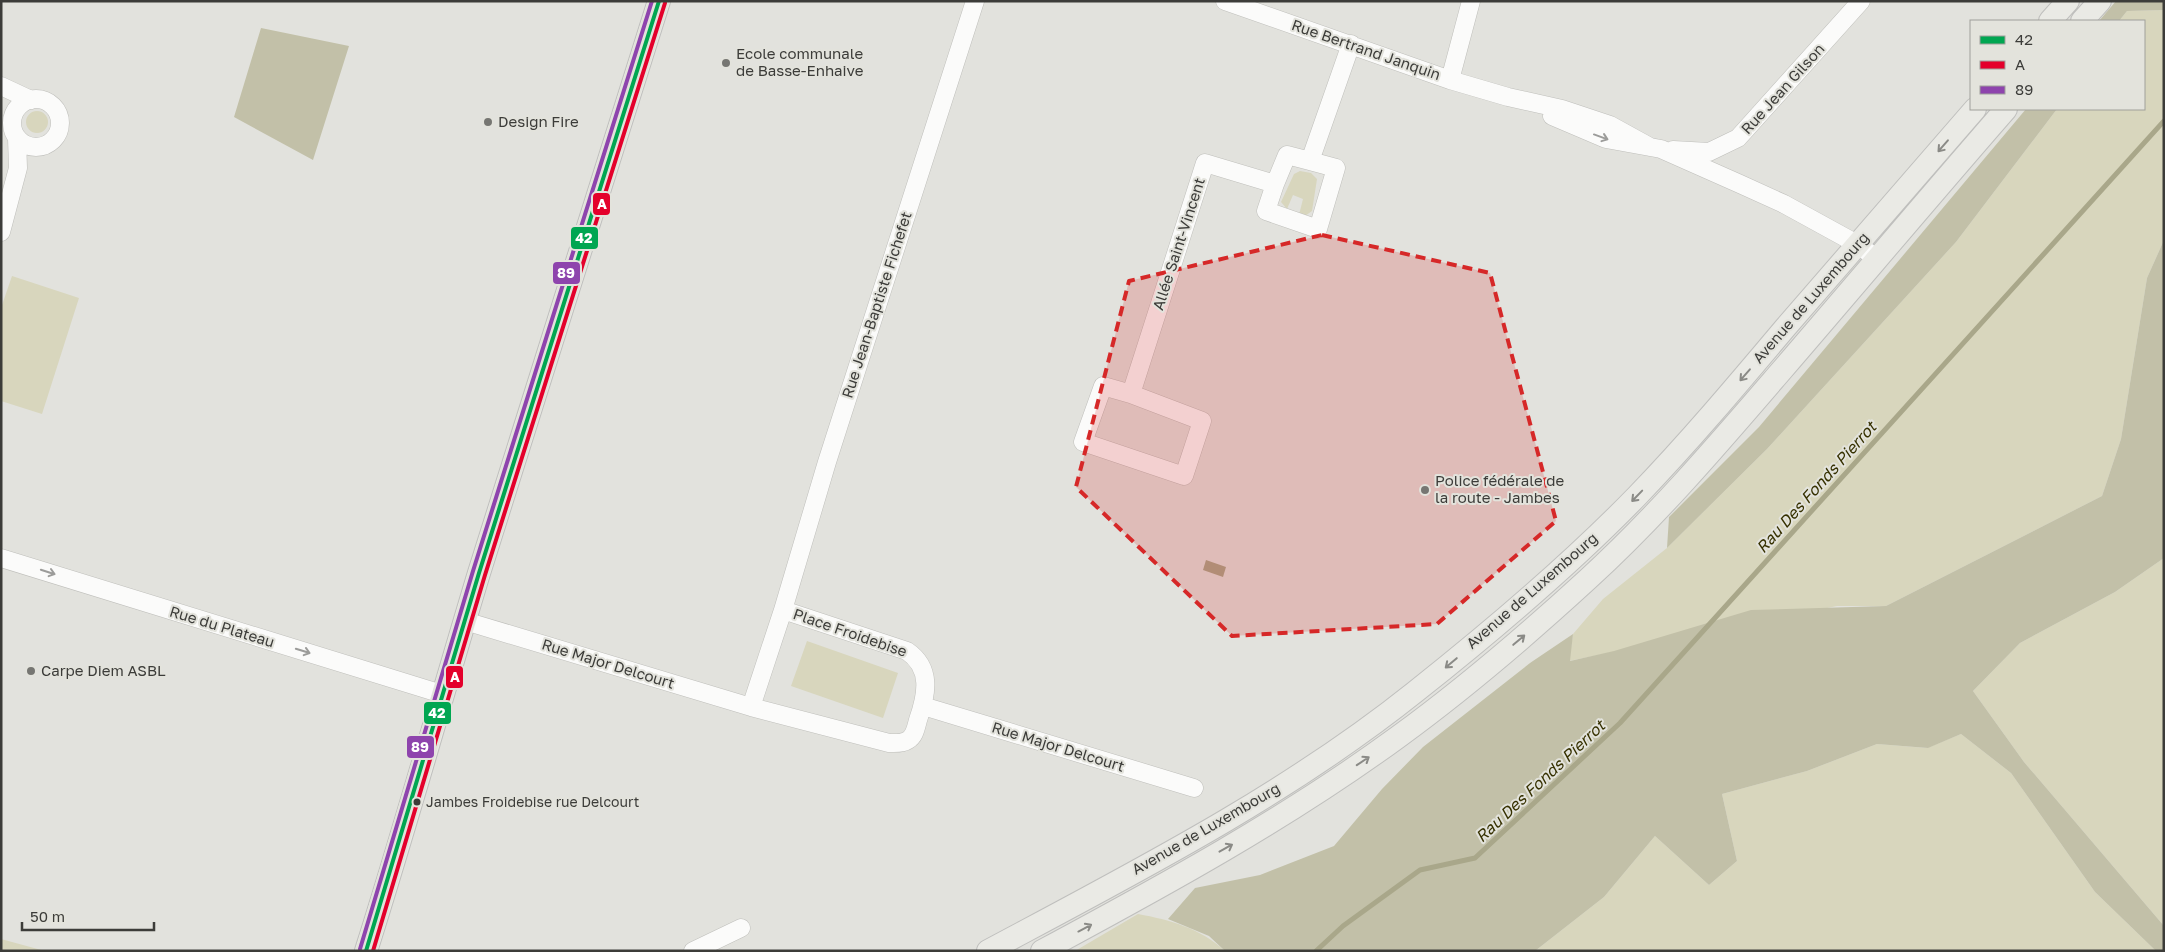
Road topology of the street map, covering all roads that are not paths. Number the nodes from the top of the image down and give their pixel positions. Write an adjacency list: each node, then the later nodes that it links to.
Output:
1 (659, 1): 28 (main road)
2 (975, 1): 27 (street, Rue Jean-Baptiste Fichefet)
3 (1225, 1): 10 (street, Rue Bertrand Janquin)
4 (1471, 1): 11 (street)
5 (1861, 1): 18 (street, Rue Jean Gilson)
6 (2068, 1): 8 (main road)
7 (2100, 1): 9 (main road)
8 (2051, 20)
9 (2083, 20)
10 (1351, 44): 11 (street, Rue Bertrand Janquin); 19 (street)
11 (1450, 80): 18 (street, Rue Bertrand Janquin)
12 (1, 86): 13 (street)
13 (31, 100): 16 (street); 17 (street)
14 (1974, 110): 23 (main road, Avenue de Luxembourg, one-way to 23)
15 (2005, 110): 24 (main road, Avenue de Luxembourg)
16 (10, 124): 17 (street); 20 (street)
17 (38, 147): 20 (street)
18 (1655, 148): 23 (street, Rue Bertrand Janquin)
19 (1310, 161): 21 (street); 21 (street)
20 (18, 168): 22 (street)
21 (1275, 184): 25 (street, Allée Saint-Vincent)
22 (1, 232)
23 (1857, 244): 24 (street, Rue Bertrand Janquin); 36 (main road, Avenue de Luxembourg, one-way to 36)
24 (1877, 258): 37 (main road, Avenue de Luxembourg, one-way to 24)
25 (1131, 394): 25 (street)
26 (1, 558): 29 (street, Rue du Plateau, one-way to 29)
27 (783, 610): 30 (street, Place Froidebise); 31 (street, Place Froidebise)
28 (464, 622): 29 (main road); 30 (street, Rue Major Delcourt)
29 (442, 694): 34 (main road)
30 (751, 706): 31 (street, Place Froidebise)
31 (923, 706): 32 (street, Rue Major Delcourt)
32 (1194, 788)
33 (742, 928): 35 (street)
34 (366, 951)
35 (693, 951)
36 (988, 951)
37 (1042, 951)

